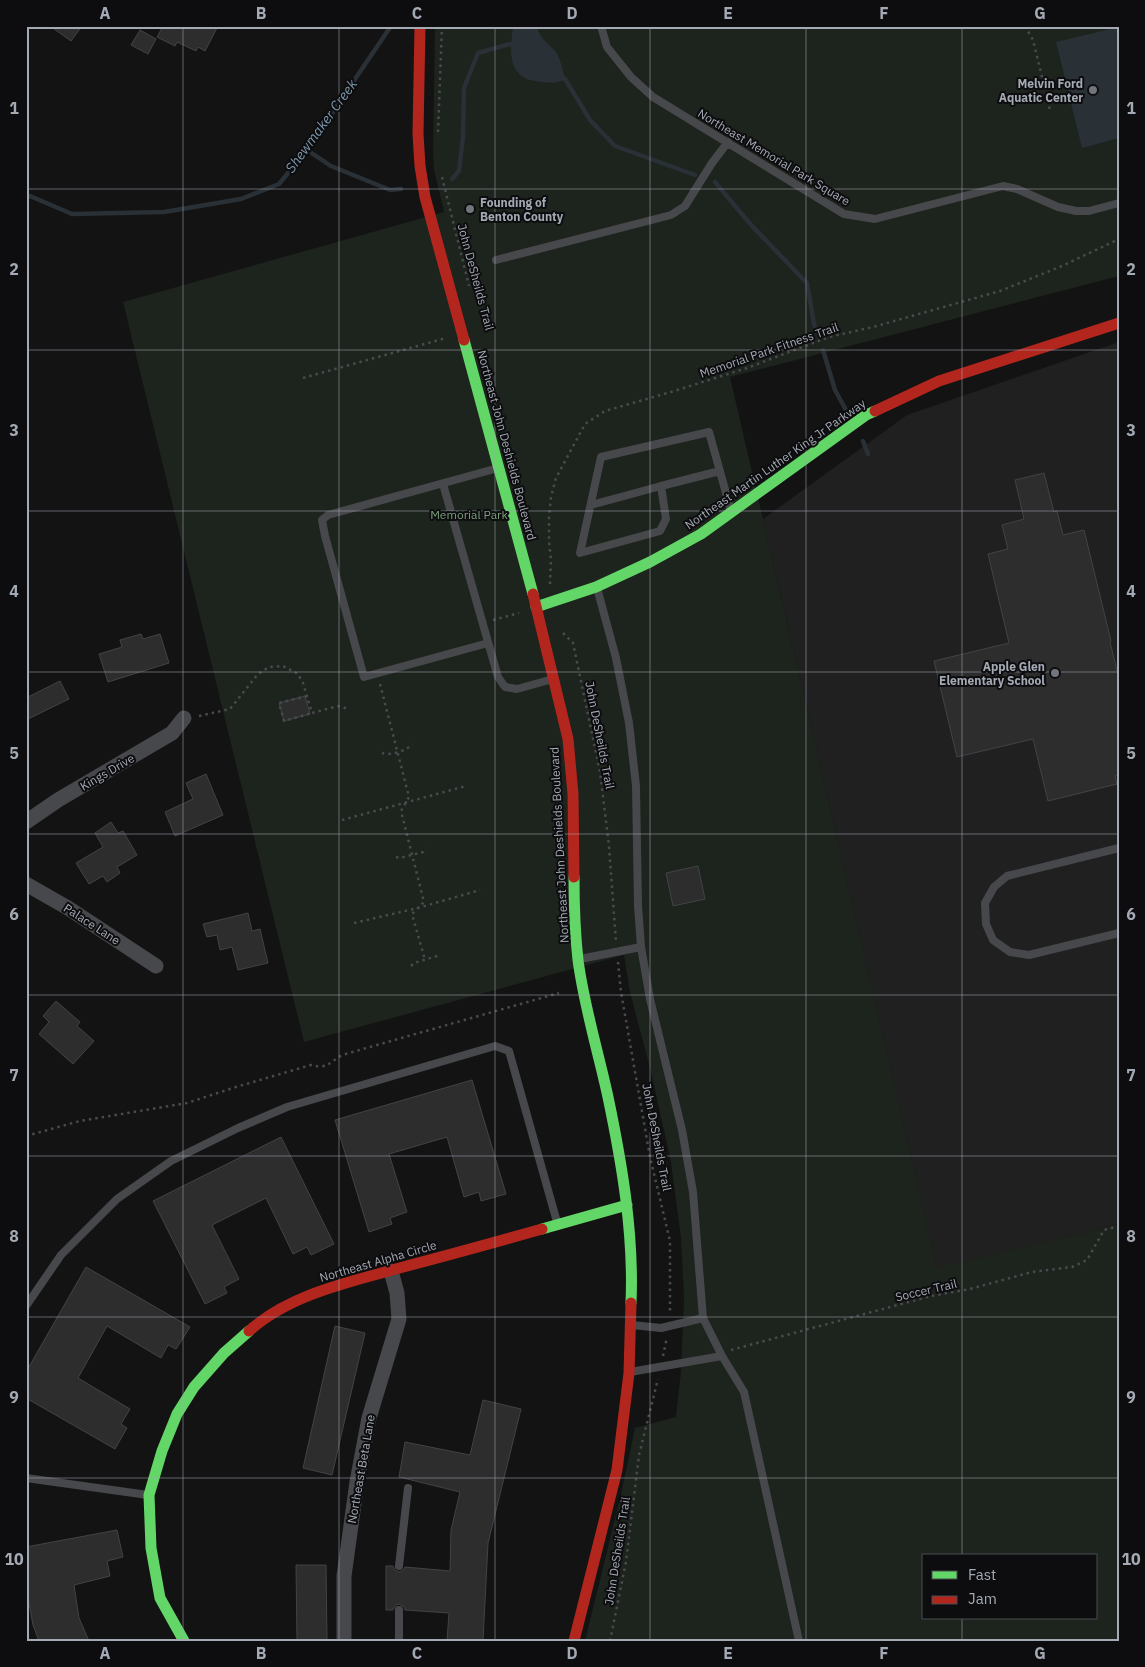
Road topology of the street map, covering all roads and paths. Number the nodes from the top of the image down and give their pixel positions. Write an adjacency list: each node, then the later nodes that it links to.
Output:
1 (420, 26): 16 (street, Northeast John Deshields Boulevard)
2 (442, 26): 6 (path)
3 (601, 26): 7 (lane, Northeast Memorial Park Square)
4 (1025, 26): 5 (path)
5 (1050, 110)
6 (438, 138)
7 (728, 142): 9 (lane, Northeast Memorial Park Square); 11 (lane)
8 (441, 174): 12 (path, John DeSheilds Trail)
9 (1119, 203)
10 (1119, 238): 22 (path, Memorial Park Fitness Trail)
11 (496, 260)
12 (472, 294)
13 (1119, 323): 21 (street, Northeast Martin Luther King Jr Parkway)
14 (447, 338): 15 (path)
15 (303, 378)
16 (499, 468): 18 (lane); 24 (street, Northeast John Deshields Boulevard)
17 (720, 471): 19 (lane); 20 (lane); 21 (lane)
18 (443, 484): 26 (lane); 29 (lane)
19 (661, 486): 20 (lane); 20 (lane)
20 (590, 506)
21 (731, 513): 23 (street, Northeast Martin Luther King Jr Parkway)
22 (545, 567)
23 (596, 586): 24 (street, Northeast Martin Luther King Jr Parkway); 55 (lane)
24 (536, 607): 30 (street, Northeast John Deshields Boulevard)
25 (521, 613): 26 (path)
26 (483, 622): 28 (lane)
27 (559, 630): 56 (path, John DeSheilds Trail)
28 (488, 643): 29 (lane); 30 (lane)
29 (377, 674): 38 (path)
30 (554, 678): 61 (street, Northeast John Deshields Boulevard)
31 (307, 696): 33 (path); 33 (path); 34 (path)
32 (349, 709): 33 (path)
33 (312, 713)
34 (184, 718): 43 (street, Kings Drive)
35 (412, 744): 36 (path)
36 (409, 748): 37 (path); 38 (path)
37 (413, 750)
38 (398, 751): 39 (path); 41 (path)
39 (382, 753)
40 (466, 786): 41 (path)
41 (406, 803): 42 (path); 47 (path)
42 (342, 820)
43 (26, 822)
44 (426, 848): 46 (path)
45 (1119, 848): 54 (lane)
46 (423, 852): 47 (path); 48 (path)
47 (411, 855): 49 (path); 52 (path)
48 (427, 855)
49 (398, 859)
50 (26, 884): 64 (street, Palace Lane)
51 (480, 890): 52 (path)
52 (418, 908): 53 (path); 60 (path)
53 (354, 923)
54 (1119, 933)
55 (641, 947): 61 (lane); 73 (lane)
56 (616, 948)
57 (439, 952): 58 (path)
58 (437, 956): 59 (path); 60 (path)
59 (440, 959)
60 (425, 960): 63 (path)
61 (578, 960): 67 (street, Northeast John Deshields Boulevard)
62 (618, 962): 72 (path, John DeSheilds Trail)
63 (412, 963)
64 (156, 966)
65 (559, 993): 66 (path)
66 (26, 1136)
67 (627, 1205): 68 (street, Northeast Alpha Circle); 74 (street, Northeast John Deshields Boulevard)
68 (558, 1224): 70 (street, Northeast Alpha Circle); 71 (lane)
69 (1119, 1226): 76 (path, Soccer Trail)
70 (391, 1271): 82 (street, Northeast Alpha Circle); 86 (street, Northeast Beta Lane)
71 (26, 1306)
72 (670, 1315)
73 (703, 1318): 74 (lane); 76 (lane)
74 (632, 1325): 78 (street, Northeast John Deshields Boulevard)
75 (668, 1336): 77 (path)
76 (722, 1356): 78 (lane); 90 (lane)
77 (663, 1360)
78 (629, 1373): 88 (street, Northeast John Deshields Boulevard)
79 (658, 1376): 89 (path, John DeSheilds Trail)
80 (26, 1478): 82 (lane)
81 (408, 1488): 83 (lane)
82 (149, 1495): 85 (street, Northeast Alpha Circle)
83 (399, 1566)
84 (399, 1610): 87 (lane)
85 (184, 1641)
86 (344, 1641)
87 (399, 1641)
88 (574, 1641)
89 (610, 1641)
90 (799, 1641)

